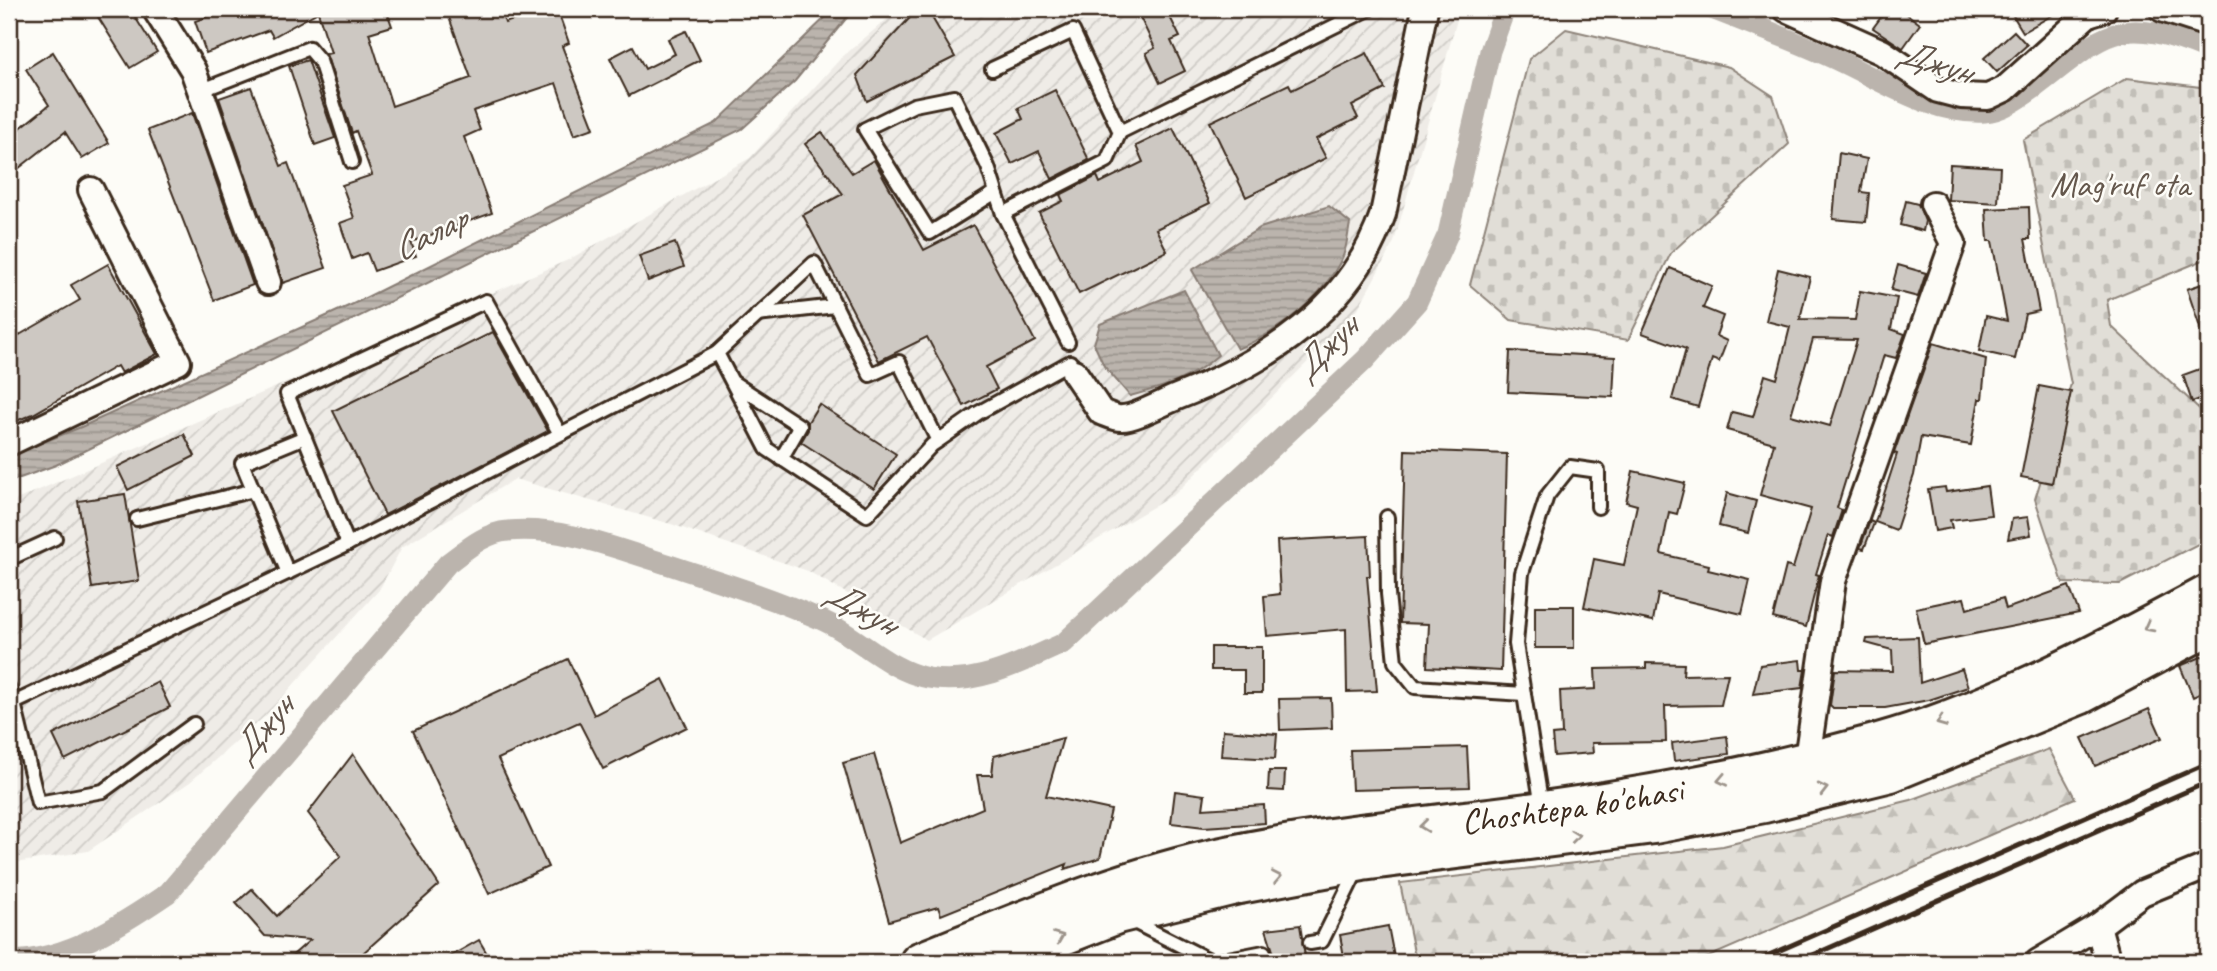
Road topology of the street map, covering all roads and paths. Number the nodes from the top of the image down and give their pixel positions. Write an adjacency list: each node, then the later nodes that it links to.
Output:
1 (155, 9): 9 (street)
2 (1369, 9): 10 (lane)
3 (1425, 9): 21 (street)
4 (1786, 9): 5 (street)
5 (2104, 9)
6 (2162, 9): 7 (street)
7 (2208, 24)
8 (992, 69): 10 (lane)
9 (200, 90): 11 (lane); 16 (street)
10 (1120, 132): 15 (lane)
11 (352, 162)
12 (91, 190): 26 (street)
13 (996, 192): 13 (lane); 15 (lane)
14 (1933, 204): 42 (street)
15 (1003, 214): 19 (lane)
16 (268, 282)
17 (835, 306): 18 (lane); 18 (lane); 25 (lane)
18 (757, 315): 20 (lane)
19 (1068, 342)
20 (717, 353): 22 (lane); 23 (lane)
21 (1074, 372): 25 (lane)
22 (731, 380): 27 (lane); 27 (lane)
23 (559, 434): 24 (lane); 33 (lane)
24 (304, 437): 28 (lane); 33 (lane)
25 (938, 441): 27 (lane)
26 (9, 443)
27 (781, 458)
28 (254, 490): 31 (lane); 35 (lane)
29 (1598, 507): 39 (lane)
30 (1387, 517): 39 (lane)
31 (137, 519)
32 (55, 538): 34 (lane)
33 (348, 544): 35 (lane)
34 (9, 559)
35 (288, 573): 40 (lane)
36 (2208, 595): 42 (main road, Choshtepa ko'chasi, one-way to 42)
37 (2208, 626): 44 (main road, Choshtepa ko'chasi, one-way to 37)
38 (9, 688): 40 (lane)
39 (1524, 694): 43 (lane)
40 (14, 703): 41 (lane)
41 (194, 724)
42 (1807, 759): 43 (main road, Choshtepa ko'chasi, one-way to 43)
43 (1543, 811): 50 (main road, Choshtepa ko'chasi, one-way to 50)
44 (1362, 861): 46 (main road, Choshtepa ko'chasi, one-way to 44); 48 (lane)
45 (2208, 866): 47 (street)
46 (1117, 914): 49 (lane); 51 (main road, Choshtepa ko'chasi, one-way to 46)
47 (2098, 926): 52 (street); 53 (street)
48 (1310, 943)
49 (1264, 952)
50 (920, 962)
51 (995, 962)
52 (2038, 962)
53 (2109, 962)

